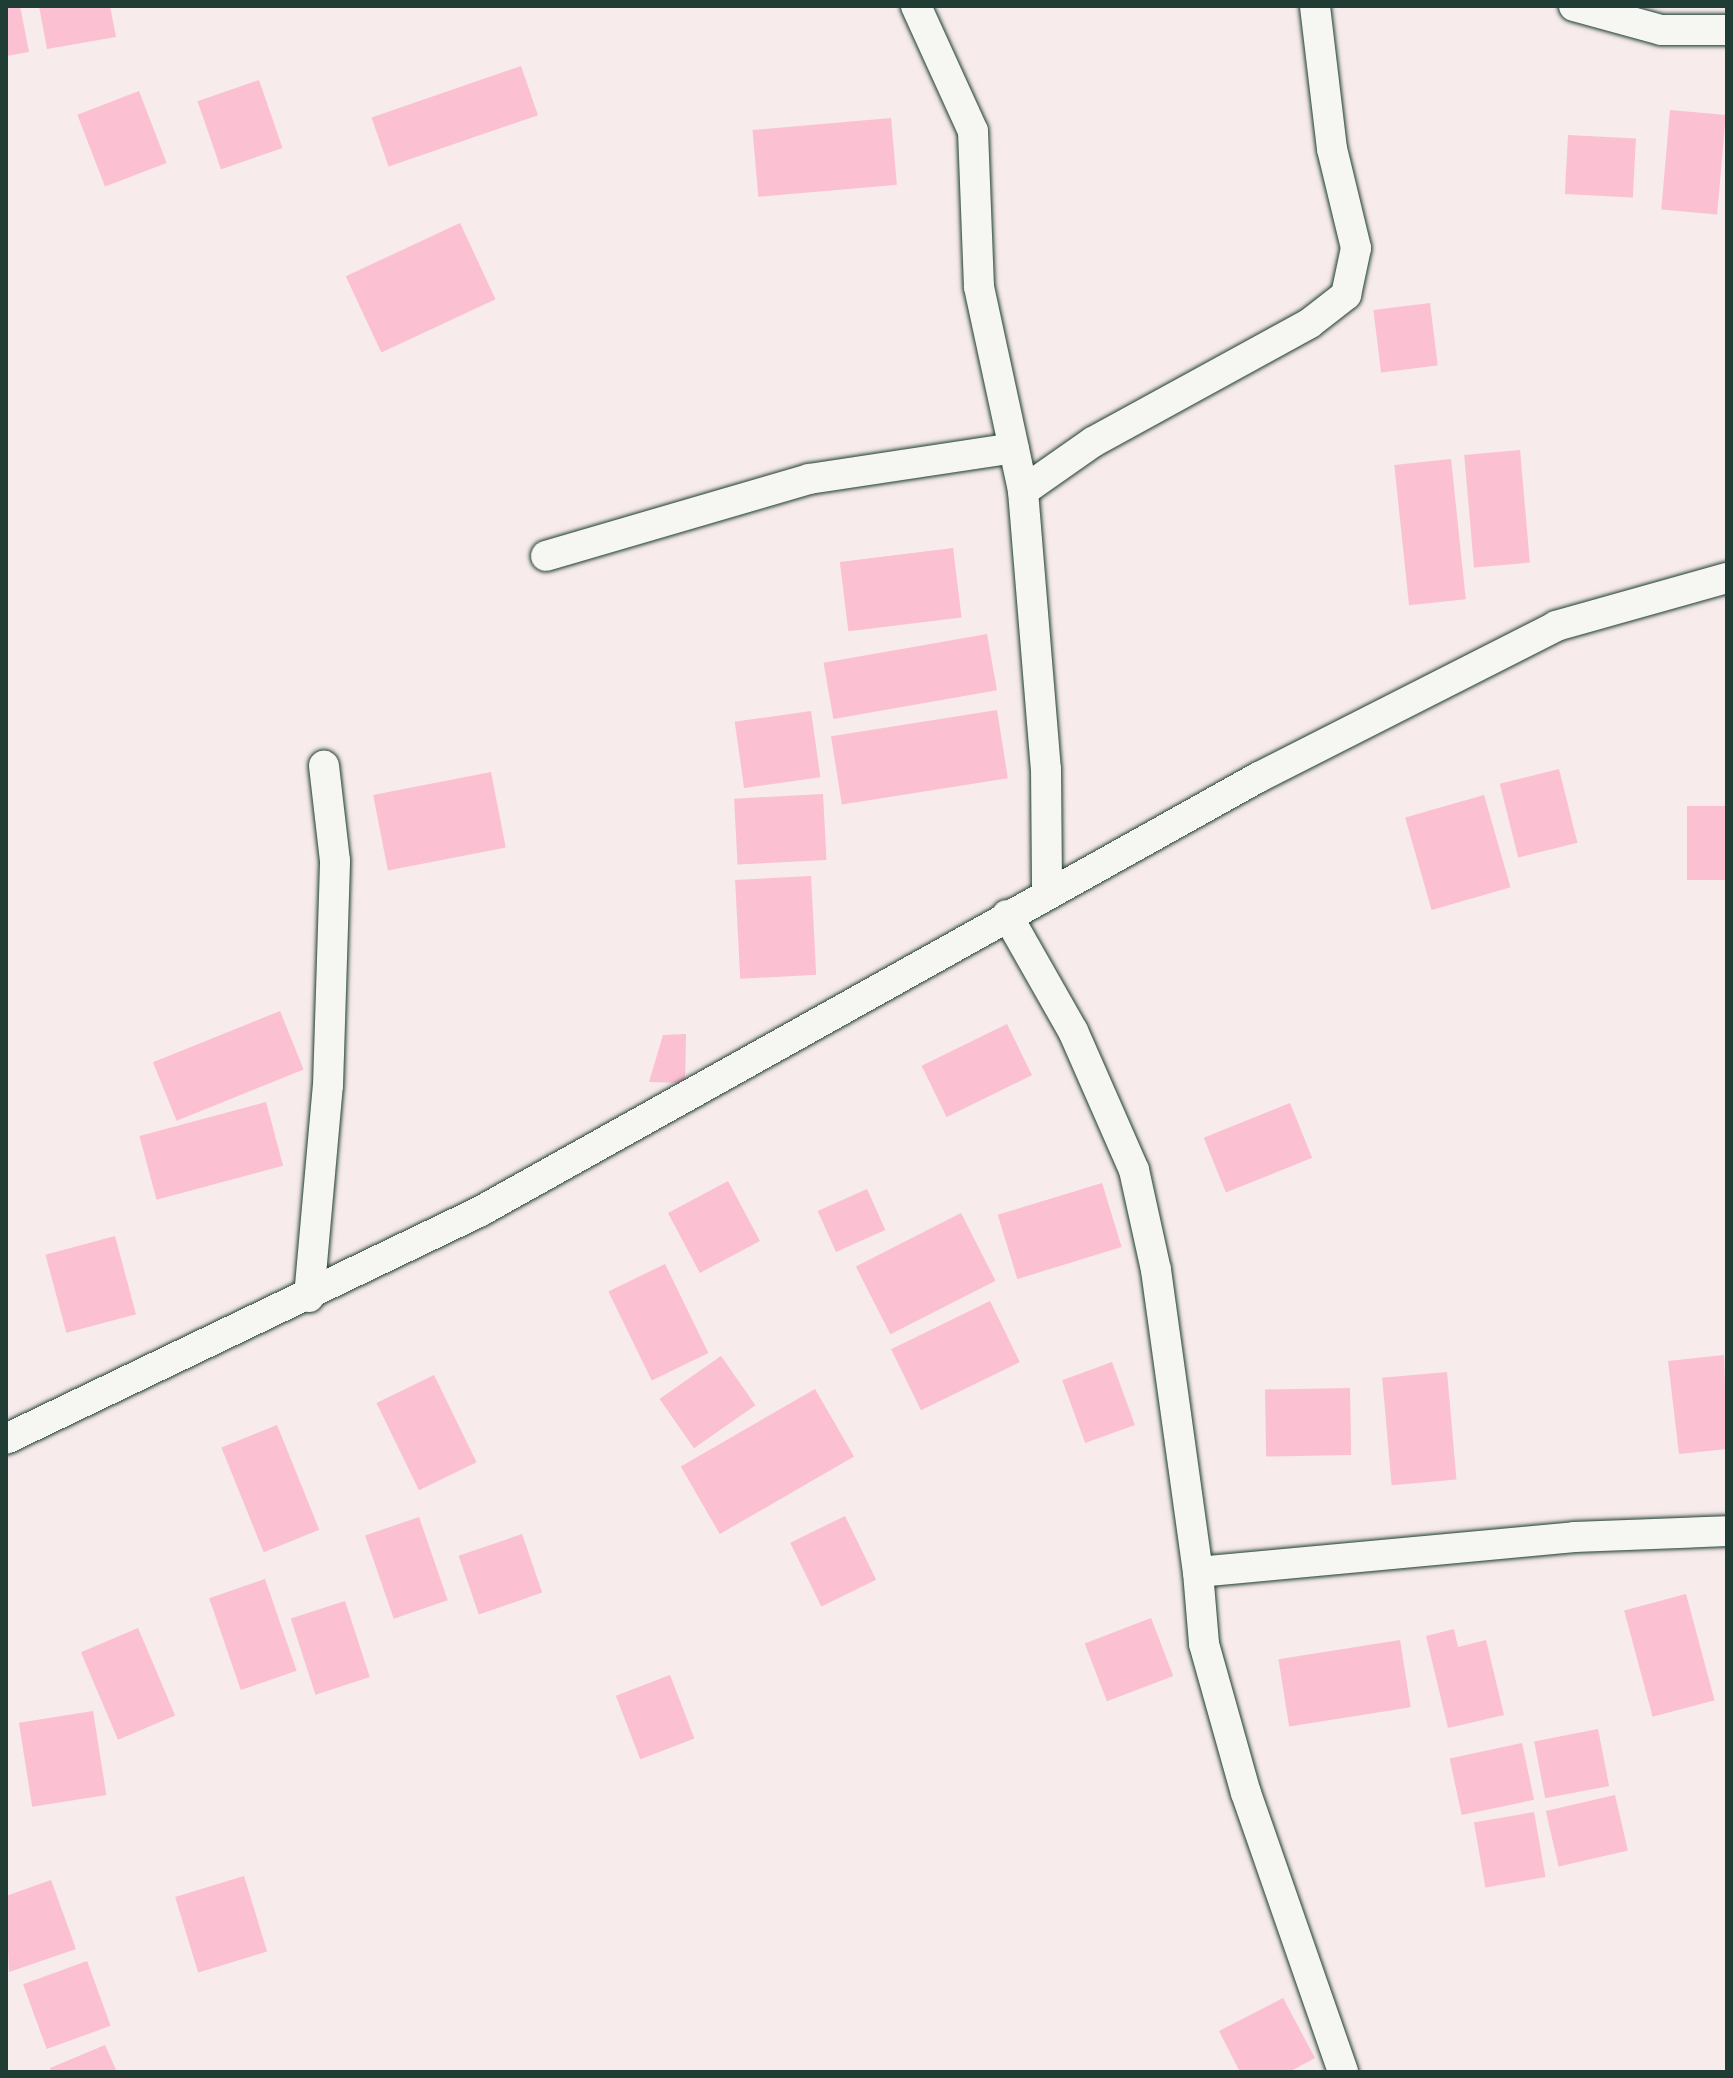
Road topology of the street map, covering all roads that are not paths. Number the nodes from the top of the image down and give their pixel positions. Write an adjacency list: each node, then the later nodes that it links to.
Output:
1 (916, 6): 5 (street)
2 (1315, 6): 6 (street)
3 (1574, 6): 4 (street)
4 (1727, 30)
5 (1014, 448): 6 (street); 7 (street)
6 (1023, 491): 10 (street)
7 (546, 556)
8 (1727, 578): 10 (street)
9 (324, 766): 12 (street)
10 (1047, 893): 11 (street)
11 (1007, 915): 12 (street); 15 (street)
12 (309, 1297): 13 (street)
13 (6, 1439)
14 (1727, 1531): 15 (street)
15 (1198, 1572): 16 (street)
16 (1343, 2072)

